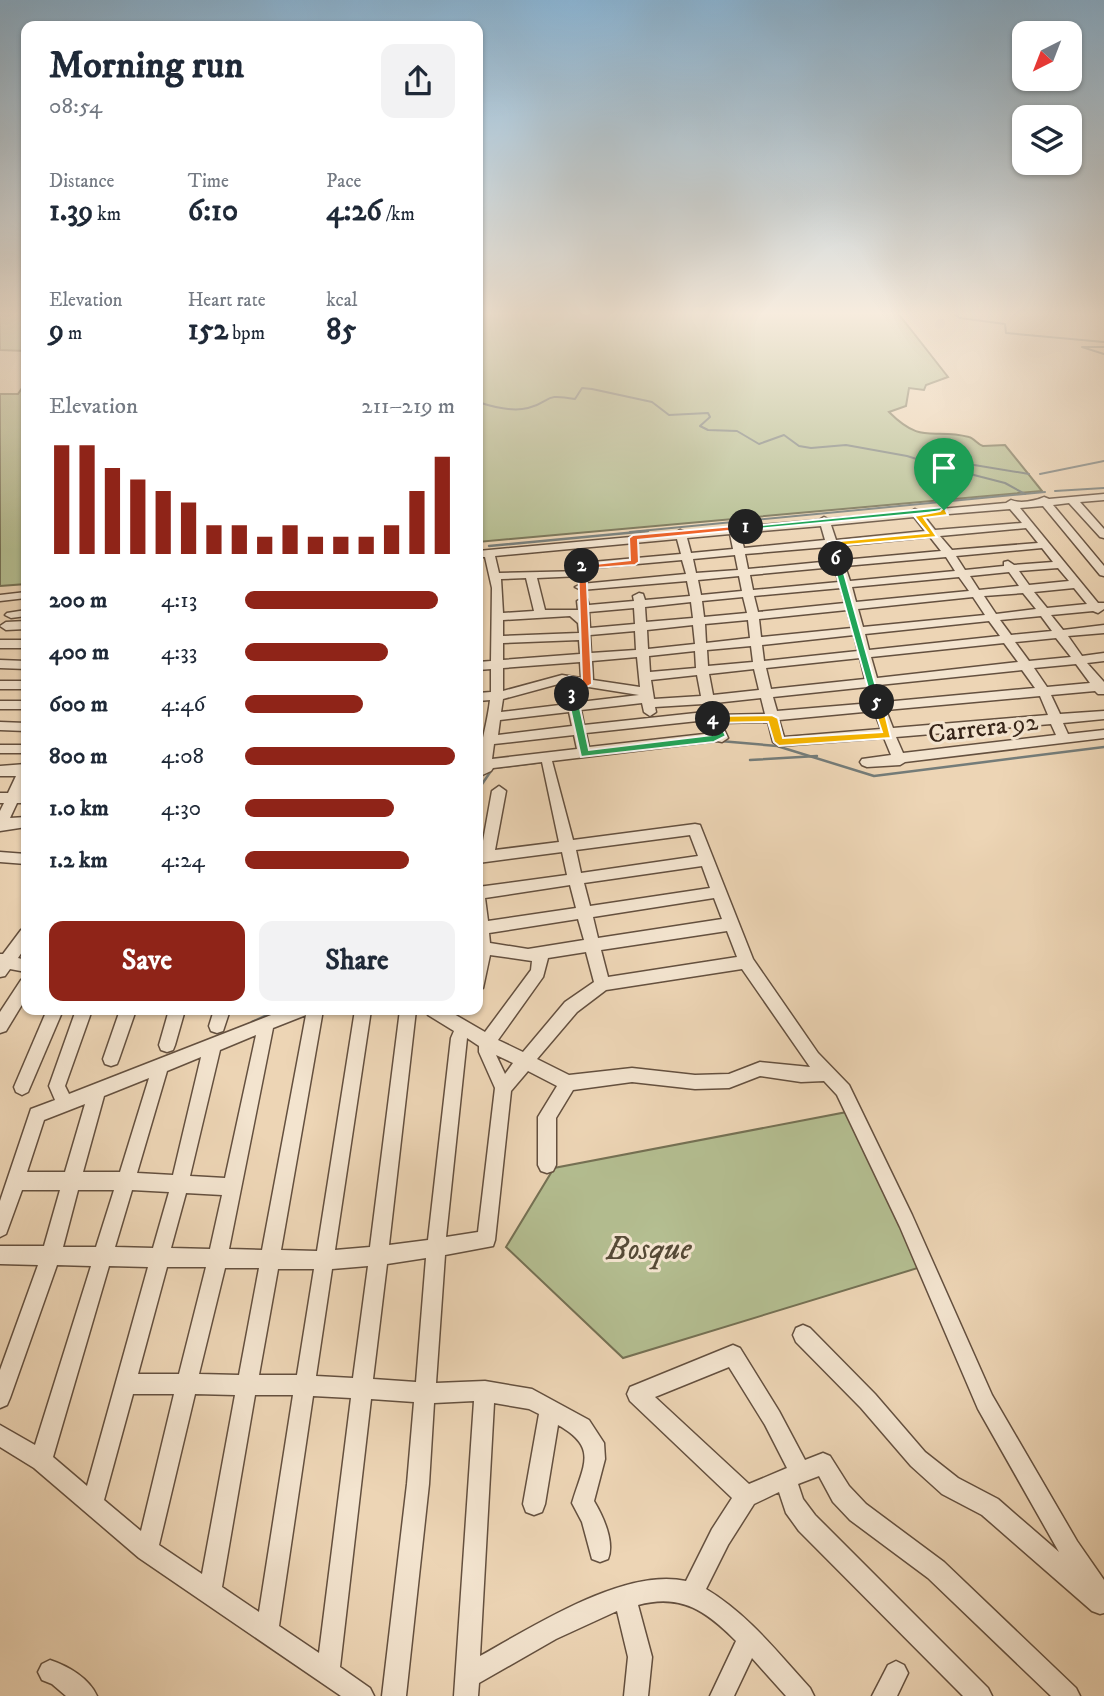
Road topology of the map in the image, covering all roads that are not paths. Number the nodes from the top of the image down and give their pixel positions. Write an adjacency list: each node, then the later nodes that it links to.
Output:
1 (1103, 498): 2 (street)
2 (1071, 499): 3 (street); 13 (street)
3 (1044, 500): 4 (street); 29 (street)
4 (1011, 503): 5 (street); 8 (street)
5 (966, 509): 6 (street); 10 (street)
6 (917, 514): 7 (street); 12 (street)
7 (824, 520): 9 (street); 16 (street)
8 (1029, 525): 10 (street); 17 (street)
9 (734, 528): 11 (street); 19 (street)
10 (982, 530): 12 (street); 18 (street)
11 (680, 533): 14 (street); 22 (street)
12 (934, 535): 16 (street); 21 (street)
13 (1104, 535)
14 (633, 538): 15 (street); 23 (street)
15 (580, 544): 20 (street); 27 (street)
16 (831, 544): 19 (street); 25 (street)
17 (1045, 545): 18 (street); 24 (street)
18 (997, 550): 21 (street); 26 (street)
19 (740, 552): 22 (street); 28 (street)
20 (484, 553): 32 (street)
21 (949, 554): 25 (street); 30 (street)
22 (687, 557): 23 (street); 33 (street)
23 (635, 562): 27 (street); 34 (street)
24 (1061, 564): 26 (street); 35 (street)
25 (838, 565): 28 (street); 36 (street)
26 (1012, 569): 30 (street); 38 (street)
27 (581, 570): 31 (street); 37 (street)
28 (744, 573): 33 (street); 39 (street)
29 (1104, 573)
30 (963, 574): 36 (street); 40 (street)
31 (531, 575): 32 (street); 49 (street)
32 (494, 576): 52 (street)
33 (691, 577): 34 (street); 43 (street)
34 (638, 583): 37 (street); 44 (street)
35 (1077, 584): 38 (street); 46 (street)
36 (845, 585): 39 (street); 45 (street)
37 (580, 587): 54 (street)
38 (1028, 590): 40 (street); 47 (street)
39 (748, 594): 43 (street); 51 (street)
40 (978, 595): 45 (street); 53 (street)
41 (21, 596): 42 (street)
42 (0, 598)
43 (695, 599): 44 (street); 55 (street)
44 (640, 604): 54 (street); 57 (street)
45 (852, 607): 51 (street); 59 (street)
46 (1099, 607): 47 (street); 50 (street)
47 (1043, 611): 53 (street); 60 (street)
48 (21, 615): 56 (street)
49 (541, 615): 52 (street); 54 (street)
50 (1104, 615)
51 (753, 616): 55 (street); 62 (street)
52 (497, 617): 61 (street)
53 (992, 617): 59 (street); 63 (street)
54 (582, 620): 57 (street); 61 (street); 68 (street)
55 (699, 622): 57 (street); 66 (street)
56 (21, 624)
57 (642, 627): 67 (street)
58 (1104, 629): 60 (street)
59 (858, 631): 62 (street); 69 (street)
60 (1060, 634): 63 (street); 71 (street)
61 (498, 640): 74 (street)
62 (755, 641): 66 (street); 76 (street)
63 (1009, 641): 69 (street); 77 (street)
64 (0, 644): 65 (street)
65 (21, 644)
66 (699, 646): 67 (street); 78 (street)
67 (643, 653): 68 (street); 79 (street)
68 (587, 657): 74 (street); 82 (street)
69 (864, 657): 76 (street); 81 (street)
70 (1104, 657): 71 (street)
71 (1078, 659): 77 (street); 85 (street)
72 (0, 664): 73 (street)
73 (21, 665)
74 (497, 665): 75 (street); 88 (street)
75 (483, 666)
76 (759, 666): 78 (street); 86 (street)
77 (1027, 667): 81 (street); 87 (street)
78 (702, 672): 79 (street); 91 (street)
79 (644, 677): 90 (street)
80 (569, 679): 82 (street); 88 (street); 94 (street)
81 (870, 681): 86 (street); 95 (street)
82 (587, 684): 90 (street)
83 (0, 685): 84 (street)
84 (21, 685)
85 (1102, 689): 87 (street)
86 (765, 692): 91 (street); 99 (street)
87 (1044, 692): 95 (street); 100 (street)
88 (497, 696): 89 (street); 97 (street)
89 (483, 697)
90 (648, 698): 91 (street); 94 (street); 101 (street)
91 (706, 700): 98 (street)
92 (0, 705): 93 (street)
93 (21, 705)
94 (575, 706): 97 (street); 104 (street)
95 (878, 706): 99 (street); 108 (street)
96 (1104, 715): 100 (street)
97 (493, 717): 107 (street)
98 (712, 717): 99 (street); 101 (street); 112 (street)
99 (772, 717): 108 (street)
100 (1056, 718): 108 (street); 109 (street)
101 (652, 720): 104 (street)
102 (0, 726): 103 (street)
103 (21, 727)
104 (578, 729): 105 (street); 112 (street)
105 (539, 734): 107 (street); 115 (street)
106 (1104, 734): 109 (street, Carrera 92)
107 (486, 735): 113 (street)
108 (888, 735): 114 (street)
109 (1065, 739): 114 (street, Carrera 92)
110 (0, 749): 111 (street)
111 (21, 749)
112 (584, 754): 115 (street)
113 (483, 760)
114 (900, 760): 116 (street, Carrera 92)
115 (547, 762): 117 (street); 125 (street)
116 (867, 762)
117 (483, 768)
118 (0, 771): 119 (street)
119 (21, 771)
120 (21, 781): 122 (street)
121 (499, 791): 126 (street)
122 (13, 798): 124 (street)
123 (21, 823): 124 (street)
124 (0, 825)
125 (568, 845): 128 (street); 130 (street); 131 (street)
126 (483, 854)
127 (0, 857): 129 (street)
128 (483, 858)
129 (21, 859)
130 (708, 860): 131 (street); 132 (street)
131 (576, 880): 133 (street); 134 (street)
132 (718, 892): 134 (street); 135 (street)
133 (483, 894)
134 (584, 915): 136 (street); 138 (street)
135 (731, 925): 138 (street); 141 (street)
136 (483, 928): 139 (street)
137 (21, 941): 142 (street)
138 (592, 946): 140 (street); 144 (street)
139 (483, 948): 140 (street)
140 (541, 954): 159 (street)
141 (746, 962): 144 (street); 165 (street)
142 (3, 964): 143 (street)
143 (21, 966)
144 (601, 984): 163 (street)
145 (17, 996): 157 (street)
146 (53, 1015): 167 (street)
147 (82, 1015): 170 (street)
148 (126, 1015): 162 (street)
149 (176, 1015): 160 (street)
150 (220, 1015): 158 (street)
151 (289, 1015): 156 (street)
152 (314, 1015): 183 (street)
153 (362, 1015): 185 (street)
154 (407, 1015): 182 (street)
155 (450, 1016): 159 (street); 178 (street)
156 (266, 1025): 161 (street); 176 (street)
157 (0, 1026)
158 (217, 1026)
159 (487, 1042): 163 (street); 168 (street)
160 (167, 1045)
161 (212, 1047): 164 (street); 175 (street)
162 (111, 1059)
163 (527, 1063): 166 (street); 168 (street)
164 (160, 1068): 169 (street); 173 (street)
165 (826, 1073): 166 (street); 208 (street)
166 (568, 1083): 171 (street)
167 (22, 1087)
168 (503, 1088): 178 (street)
169 (97, 1090): 170 (street); 174 (street)
170 (65, 1104): 172 (street)
171 (547, 1165)
172 (18, 1181): 174 (street); 177 (street)
173 (128, 1181): 174 (street); 175 (street); 181 (street)
174 (74, 1182): 180 (street)
175 (180, 1183): 176 (street); 184 (street)
176 (232, 1187): 186 (street)
177 (0, 1228)
178 (436, 1247): 182 (street); 194 (street)
179 (0, 1255): 180 (street)
180 (51, 1255): 181 (street); 195 (street)
181 (104, 1256): 184 (street); 198 (street)
182 (380, 1256): 185 (street); 192 (street)
183 (271, 1258): 185 (street); 186 (street); 190 (street)
184 (160, 1259): 186 (street); 188 (street)
185 (326, 1259): 191 (street)
186 (217, 1260): 189 (street)
187 (803, 1335): 209 (street)
188 (125, 1384): 189 (street); 202 (street)
189 (187, 1385): 190 (street); 203 (street)
190 (246, 1385): 191 (street); 205 (street)
191 (305, 1385): 192 (street); 210 (street)
192 (364, 1390): 194 (street); 212 (street)
193 (485, 1391): 194 (street); 196 (street); 215 (street)
194 (425, 1393): 218 (street)
195 (0, 1398)
196 (550, 1409): 201 (street); 204 (street)
197 (0, 1436): 198 (street)
198 (41, 1461): 202 (street)
199 (792, 1474): 200 (street); 200 (street); 223 (street); 224 (street)
200 (746, 1496): 206 (street)
201 (534, 1504)
202 (92, 1506): 203 (street)
203 (147, 1550): 205 (street)
204 (600, 1551)
205 (210, 1590): 210 (street)
206 (692, 1594): 207 (street); 211 (street)
207 (625, 1596): 215 (street); 219 (street)
208 (1104, 1599)
209 (1104, 1606)
210 (267, 1631): 212 (street)
211 (749, 1640): 220 (street); 221 (street)
212 (328, 1671): 217 (street)
213 (50, 1672): 216 (street)
214 (896, 1673): 222 (street)
215 (468, 1685)
216 (85, 1696)
217 (362, 1696)
218 (394, 1696)
219 (636, 1696)
220 (722, 1696)
221 (802, 1696)
222 (884, 1696)
223 (980, 1696)
224 (1068, 1696)

